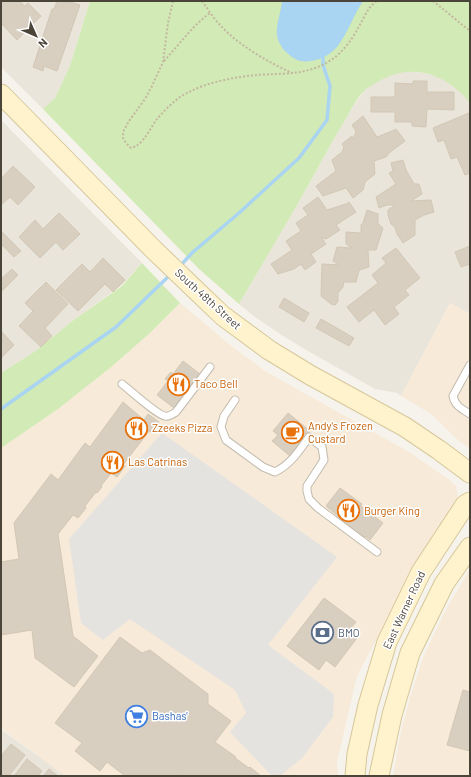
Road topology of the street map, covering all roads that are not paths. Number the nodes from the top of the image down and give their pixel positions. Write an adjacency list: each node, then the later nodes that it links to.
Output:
1 (1, 94): 7 (main road, South 48th Street)
2 (470, 365): 6 (lane)
3 (210, 367): 4 (lane)
4 (122, 384)
5 (235, 400): 10 (lane)
6 (470, 414)
7 (470, 473)
8 (470, 502): 11 (main road, East Warner Road)
9 (470, 548): 12 (main road)
10 (377, 552)
11 (355, 776)
12 (379, 776)

